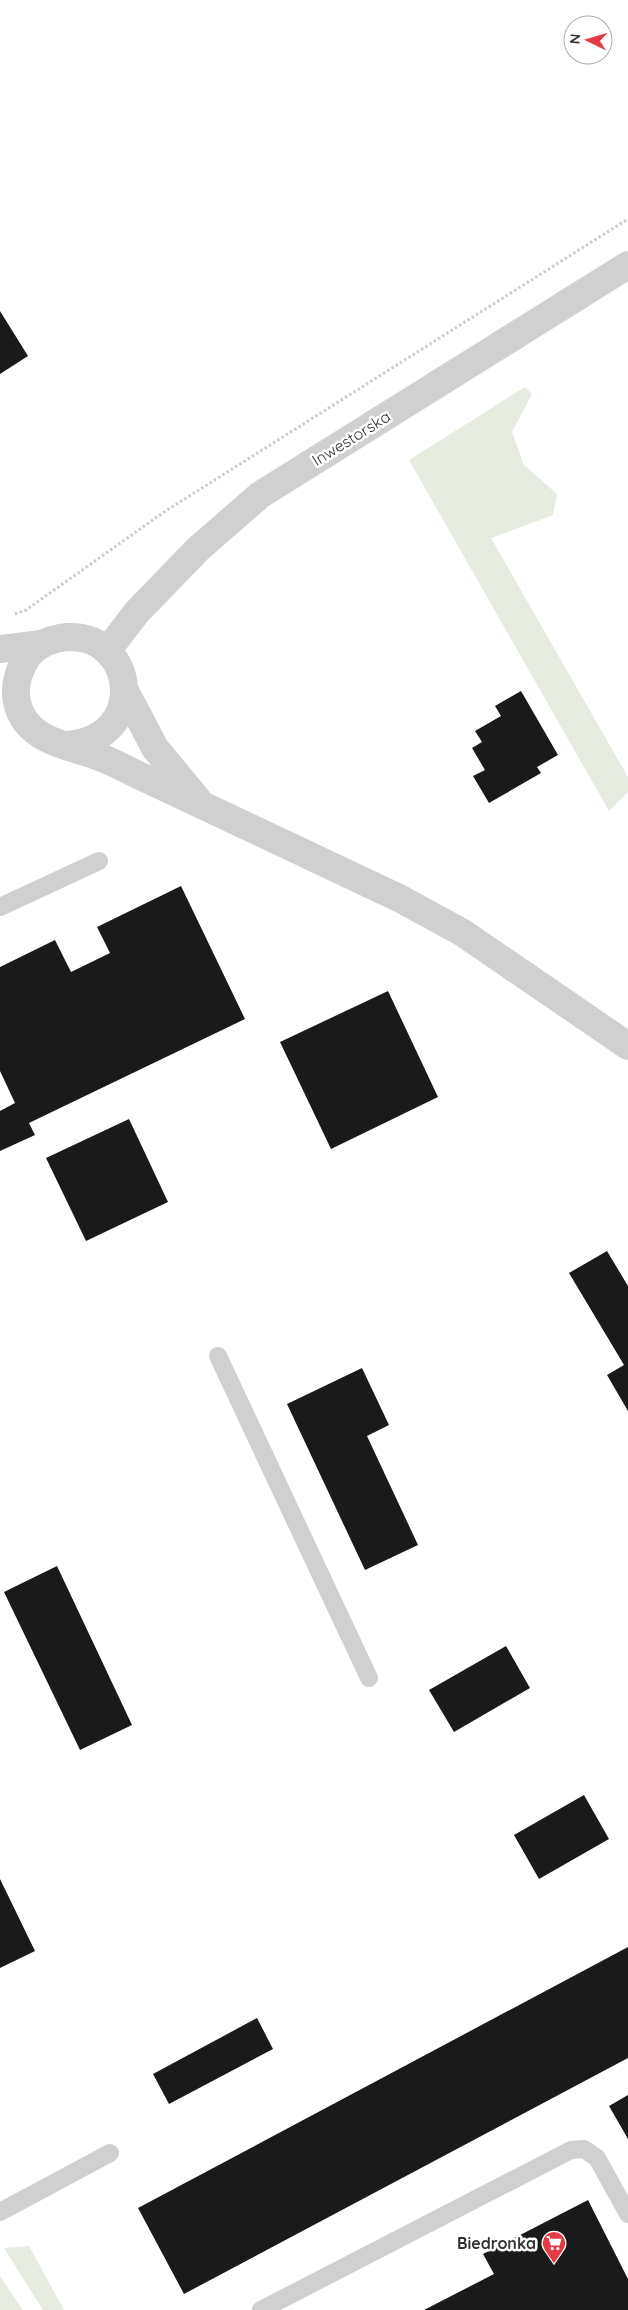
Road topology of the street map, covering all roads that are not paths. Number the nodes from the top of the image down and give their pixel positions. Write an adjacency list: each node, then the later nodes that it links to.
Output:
1 (628, 265): 4 (street, Inwestorska)
2 (42, 644): 3 (street); 4 (street); 6 (street)
3 (0, 648)
4 (107, 651): 5 (street)
5 (124, 689): 7 (street); 8 (street)
6 (10, 706): 7 (street)
7 (65, 746): 8 (street)
8 (204, 807): 11 (street)
9 (99, 861): 10 (lane)
10 (0, 907)
11 (628, 1046)
12 (218, 1356): 13 (lane)
13 (368, 1678)
14 (110, 2154): 15 (lane)
15 (0, 2212)
16 (628, 2214): 17 (lane)
17 (261, 2310)

